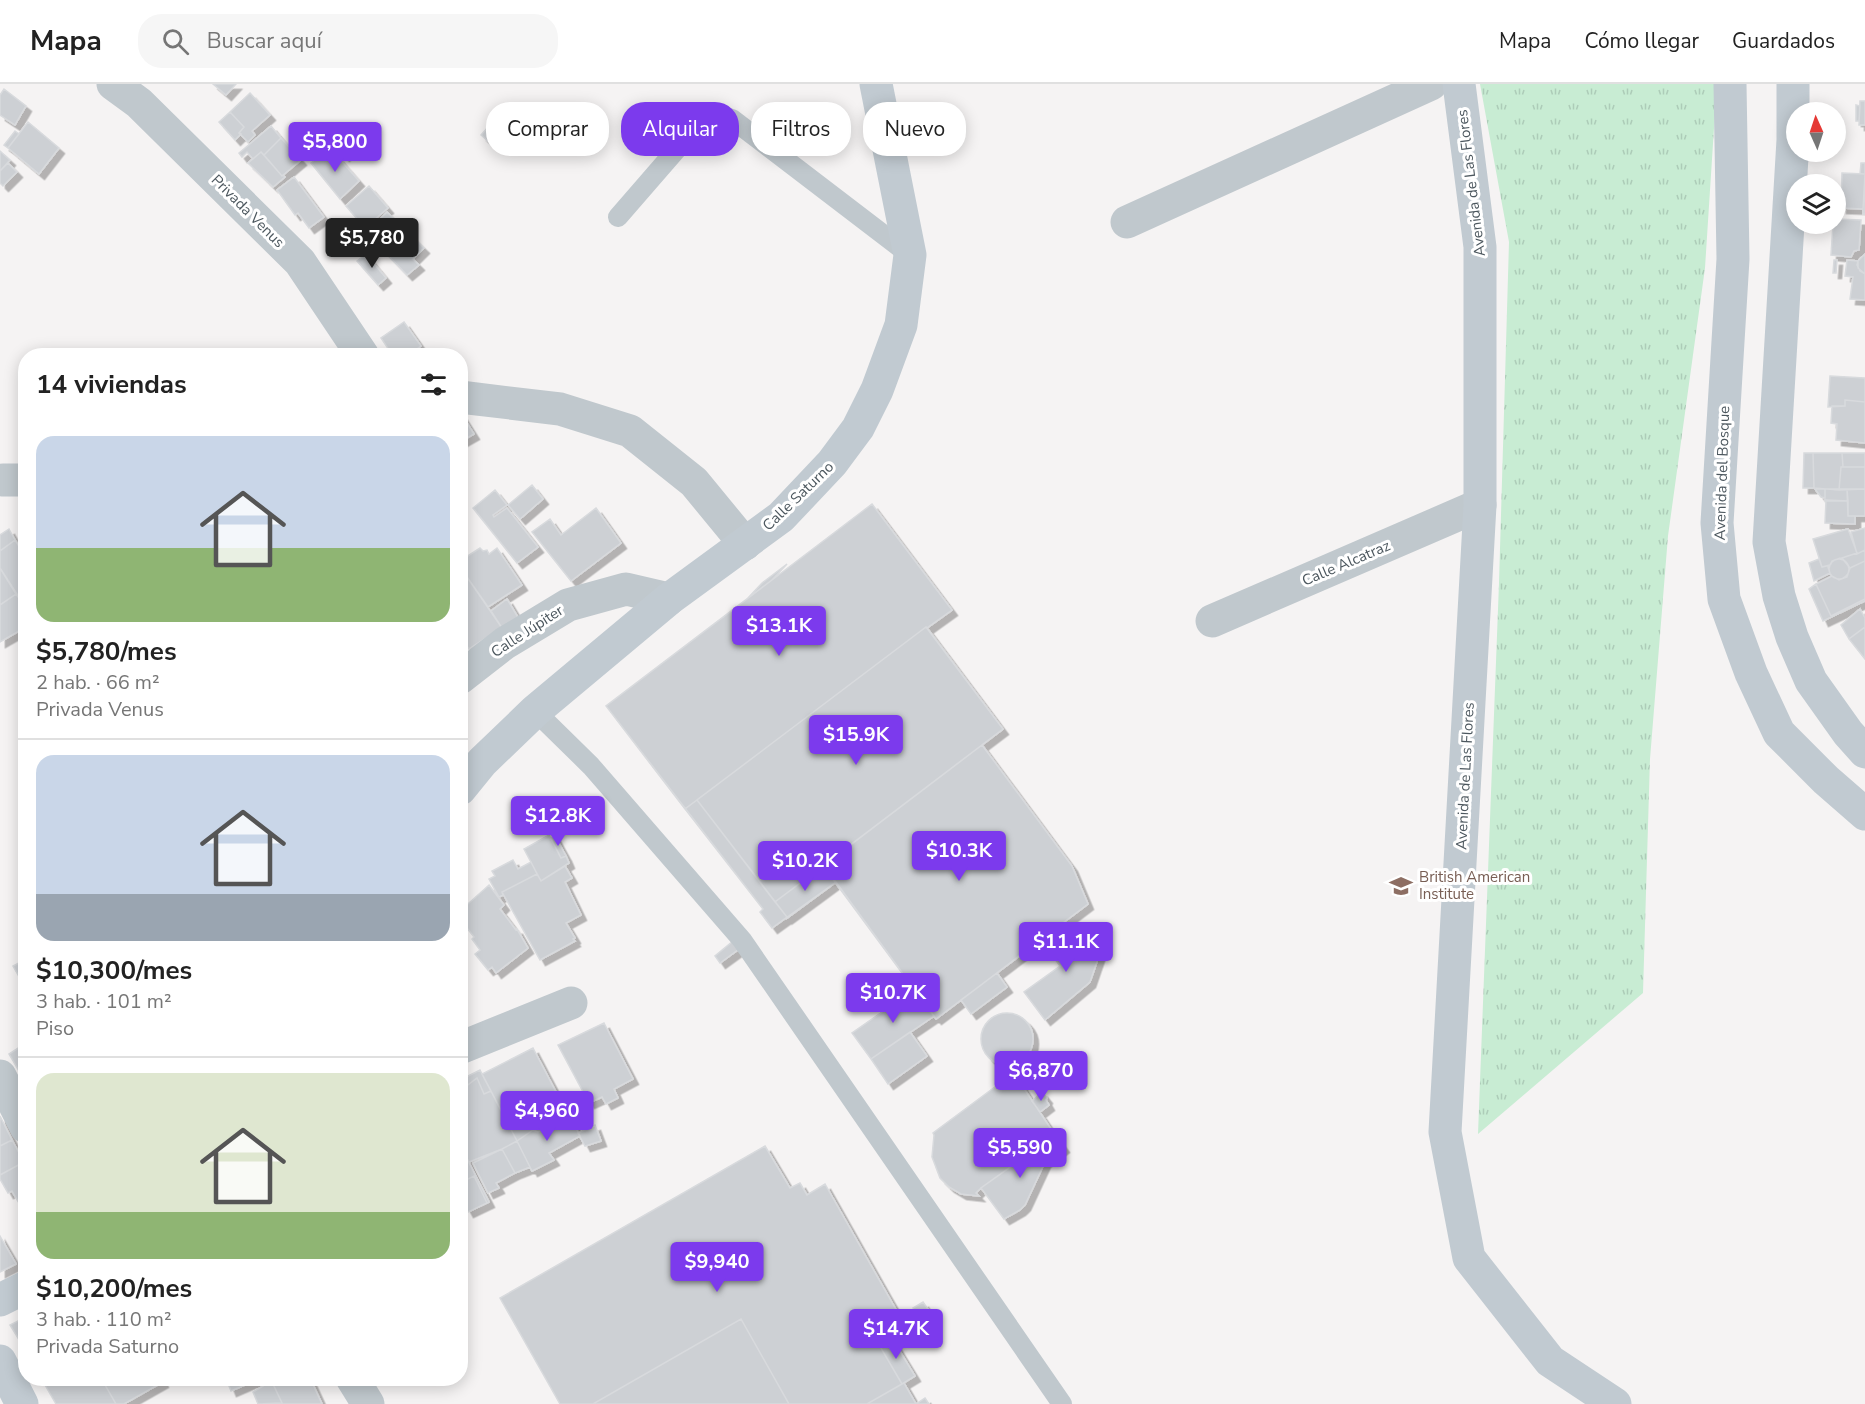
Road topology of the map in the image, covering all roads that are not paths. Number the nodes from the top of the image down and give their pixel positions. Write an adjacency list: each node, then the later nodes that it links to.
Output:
1 (113, 84): 10 (street, Privada Venus)
2 (876, 84): 9 (main road, Calle Saturno)
3 (1431, 84): 8 (street)
4 (1459, 84): 12 (main road, Avenida de Las Flores)
5 (1730, 84): 20 (main road, Avenida del Bosque)
6 (1793, 84): 18 (main road)
7 (618, 217): 9 (lane)
8 (1127, 222)
9 (910, 255): 13 (main road, Calle Saturno)
10 (358, 348)
11 (468, 398): 13 (street)
12 (1480, 505): 15 (street, Calle Alcatraz); 32 (main road, Avenida de Las Flores)
13 (745, 544): 14 (main road, Calle Saturno)
14 (669, 599): 16 (street, Calle Júpiter); 17 (main road, Calle Saturno)
15 (1212, 621)
16 (468, 672)
17 (535, 711): 19 (main road, Calle Saturno); 31 (lane)
18 (1865, 752)
19 (468, 779)
20 (1865, 814)
21 (571, 1003): 22 (street)
22 (468, 1045)
23 (0, 1076): 24 (street)
24 (18, 1111)
25 (18, 1291): 26 (main road)
26 (0, 1300)
27 (0, 1361): 29 (main road)
28 (357, 1386): 30 (street)
29 (22, 1404)
30 (368, 1404)
31 (1062, 1404)
32 (1615, 1404)

